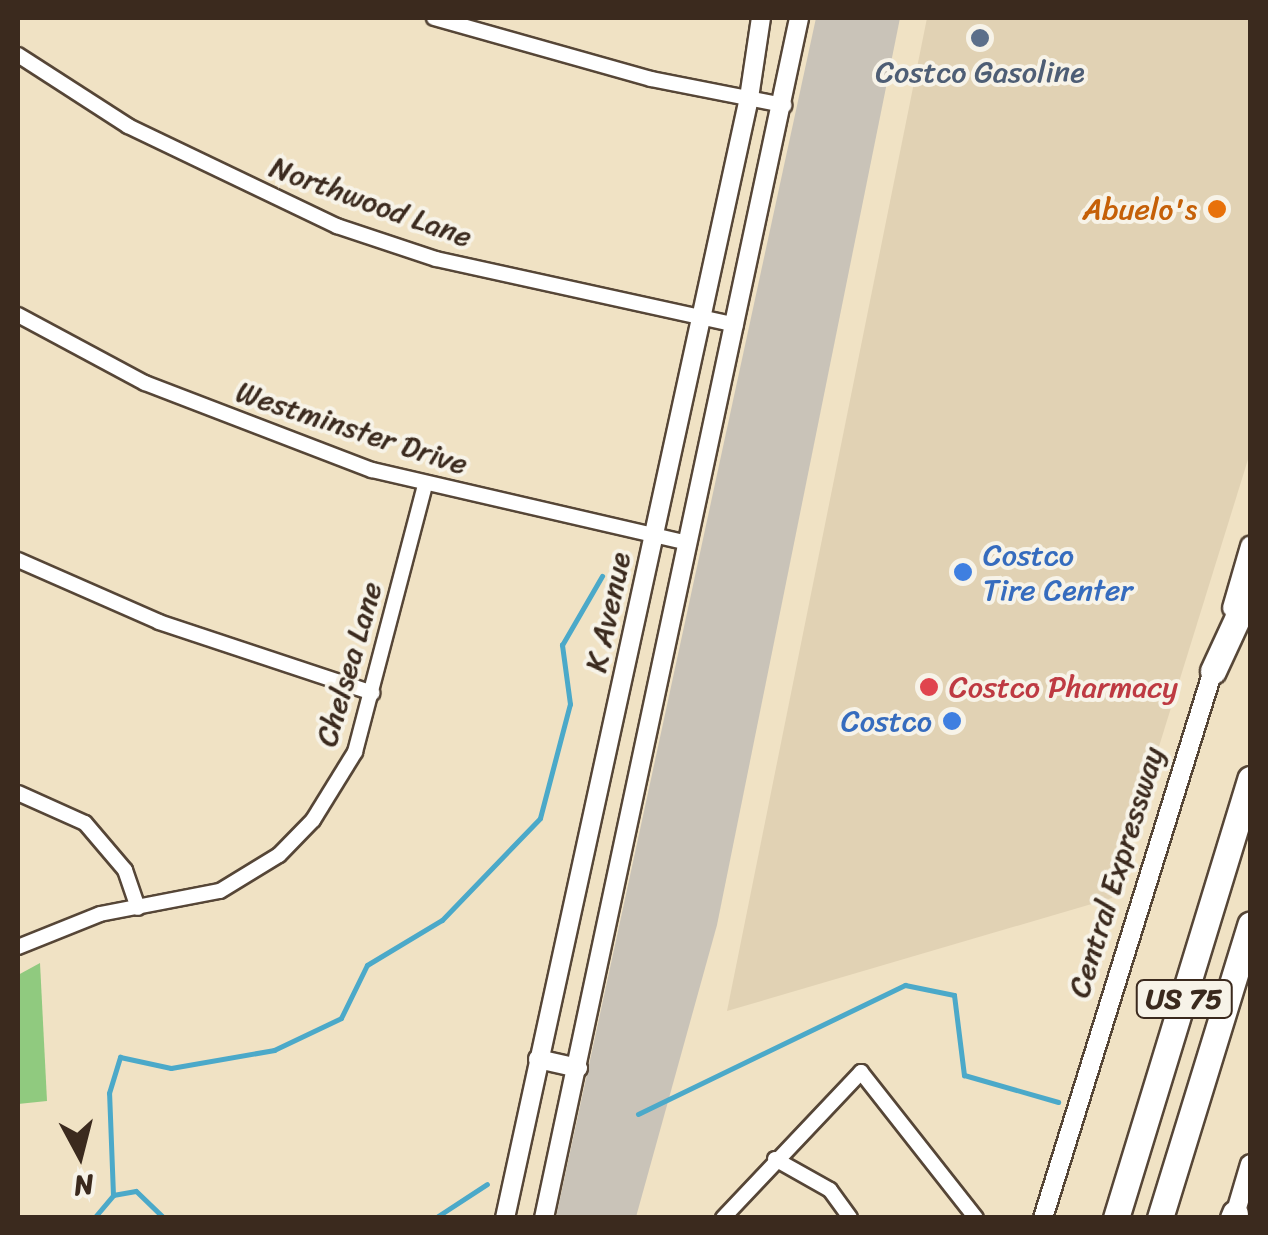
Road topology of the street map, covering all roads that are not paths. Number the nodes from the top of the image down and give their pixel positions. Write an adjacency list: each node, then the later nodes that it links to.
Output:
1 (434, 18): 5 (street)
2 (761, 18): 5 (main road, K Avenue)
3 (800, 18): 6 (main road)
4 (18, 55): 8 (street, Northwood Lane)
5 (750, 98): 6 (street); 8 (main road, K Avenue)
6 (784, 104): 9 (main road)
7 (18, 314): 10 (street, Westminster Drive)
8 (702, 318): 9 (street, Northwood Lane); 11 (main road, K Avenue)
9 (736, 325): 12 (main road)
10 (425, 486): 11 (street, Westminster Drive); 17 (street, Chelsea Lane)
11 (653, 536): 12 (street, Westminster Drive); 23 (main road, K Avenue)
12 (688, 543): 24 (main road)
13 (1250, 546): 16 (main road, Central Expressway)
14 (18, 560): 17 (street)
15 (1250, 592): 16 (highway)
16 (1213, 671): 33 (main road, Central Expressway)
17 (372, 693): 20 (street, Chelsea Lane)
18 (1250, 780): 34 (highway, US 75)
19 (18, 793): 20 (street)
20 (138, 908): 22 (street, Chelsea Lane)
21 (1250, 925): 35 (highway, US 75)
22 (18, 947)
23 (538, 1059): 24 (main road); 28 (main road, K Avenue)
24 (578, 1068): 29 (main road)
25 (775, 1159): 30 (street); 31 (street); 32 (street)
26 (1250, 1164): 27 (main road)
27 (1234, 1216)
28 (505, 1218)
29 (544, 1218)
30 (724, 1218)
31 (850, 1218)
32 (976, 1218)
33 (1043, 1218)
34 (1116, 1218)
35 (1160, 1218)

